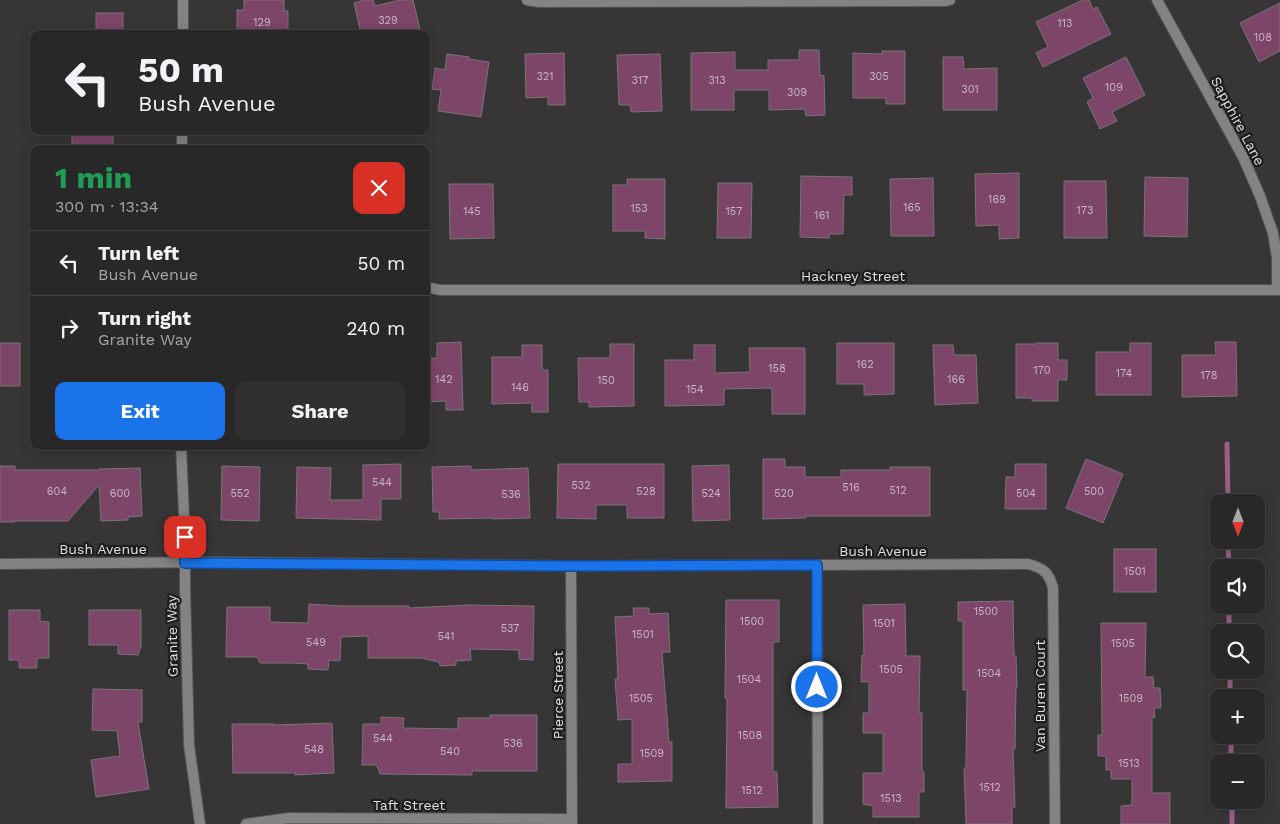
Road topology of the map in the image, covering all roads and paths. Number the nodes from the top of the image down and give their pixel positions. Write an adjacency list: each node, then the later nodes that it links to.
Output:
1 (183, 0): 5 (street)
2 (527, 0): 3 (street)
3 (950, 0)
4 (1157, 0): 7 (street, Sapphire Lane)
5 (183, 30)
6 (430, 288): 7 (street, Hackney Street)
7 (1278, 290)
8 (181, 450): 9 (street, Granite Way)
9 (185, 563): 10 (street, Bush Avenue); 12 (street, Bush Avenue); 15 (street, Granite Way)
10 (0, 564)
11 (817, 565): 12 (street, Bush Avenue); 13 (street, Bush Avenue); 17 (street)
12 (571, 566): 14 (street, Pierce Street)
13 (1044, 570): 18 (street, Van Buren Court)
14 (572, 822): 16 (street, Taft Street)
15 (200, 824)
16 (246, 824)
17 (818, 824)
18 (1055, 824)

